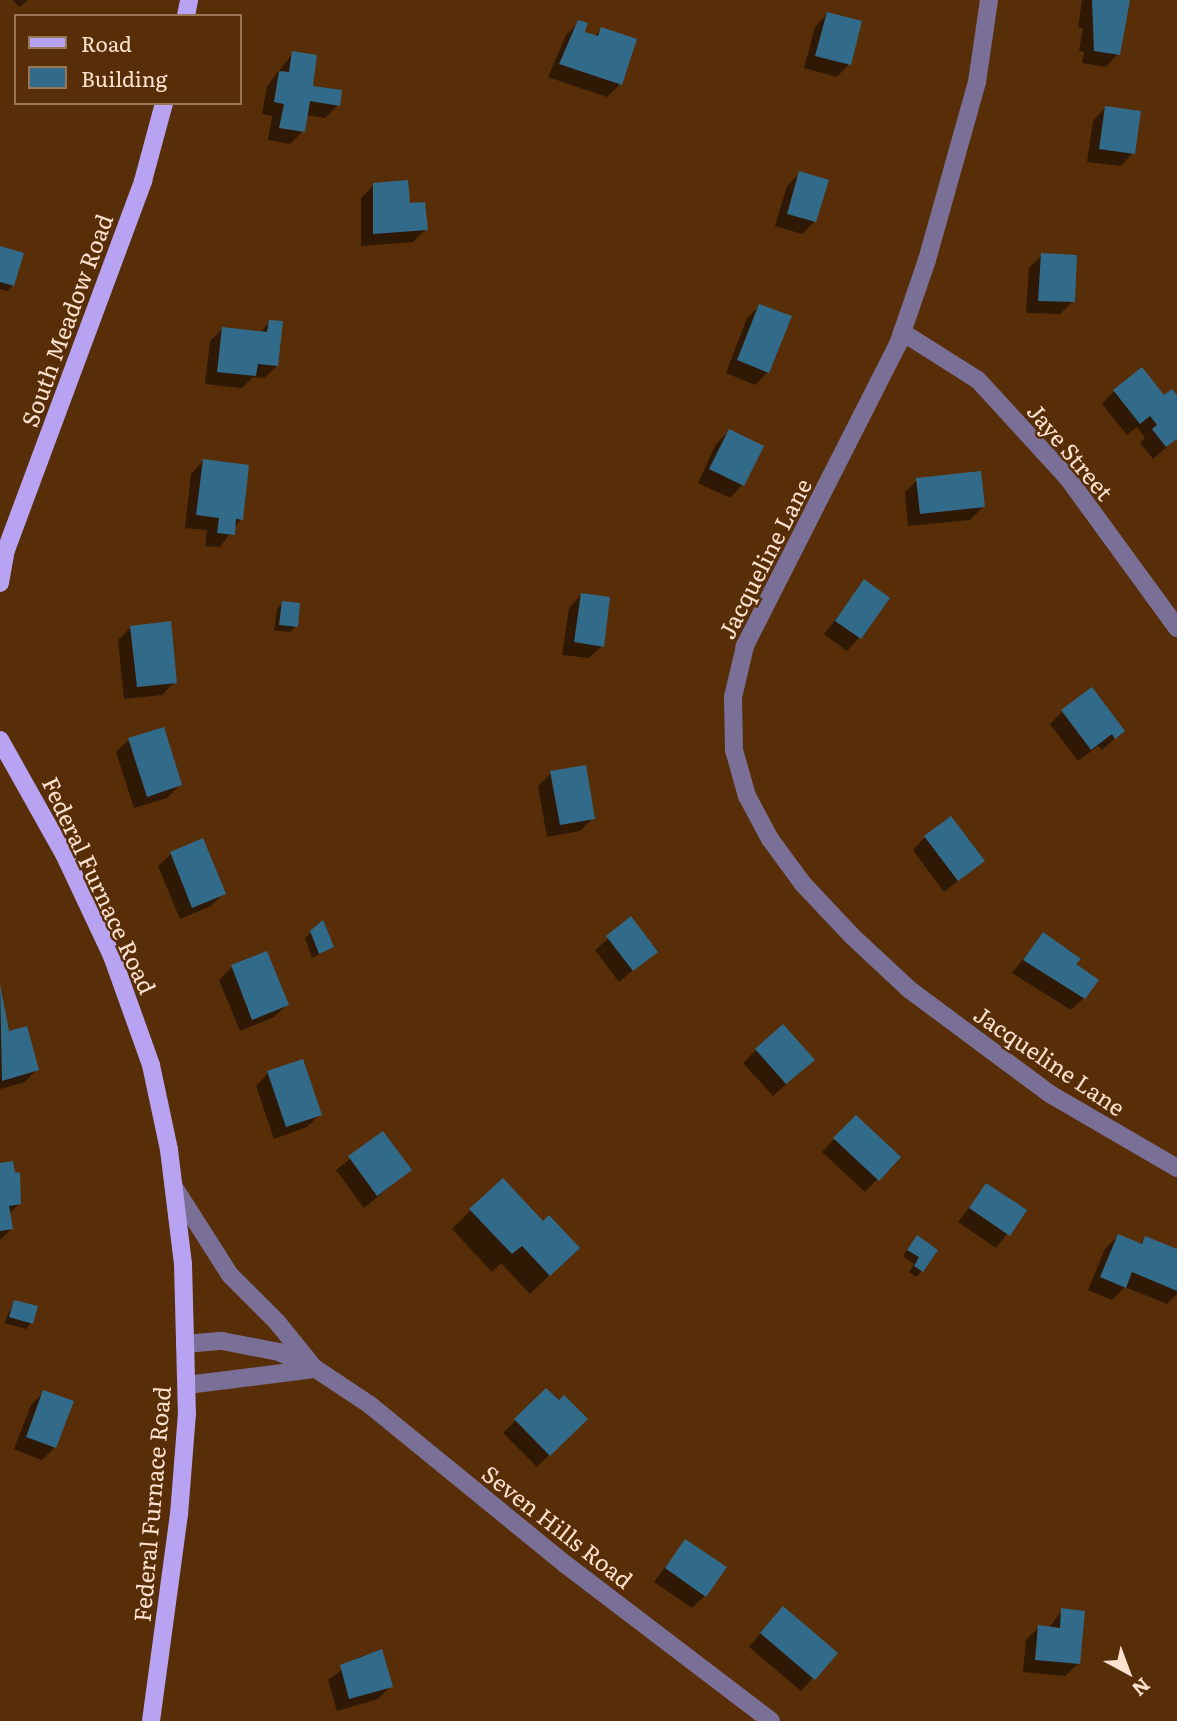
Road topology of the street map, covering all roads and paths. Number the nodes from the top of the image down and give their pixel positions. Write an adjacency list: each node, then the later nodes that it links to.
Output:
1 (989, 0): 3 (street, Jacqueline Lane)
2 (163, 105): 4 (main road, South Meadow Road)
3 (902, 332): 6 (street, Jaye Street); 8 (street, Jacqueline Lane)
4 (3, 552): 5 (main road, South Meadow Road)
5 (0, 583)
6 (1177, 628)
7 (0, 740): 9 (main road, Federal Furnace Road)
8 (1177, 1168)
9 (174, 1187): 10 (main road, Federal Furnace Road); 11 (street)
10 (185, 1344): 11 (street, Seven Hills Road); 12 (main road, Federal Furnace Road)
11 (316, 1369): 12 (street); 14 (street, Seven Hills Road)
12 (187, 1385): 13 (main road, Federal Furnace Road)
13 (151, 1721)
14 (771, 1721)

